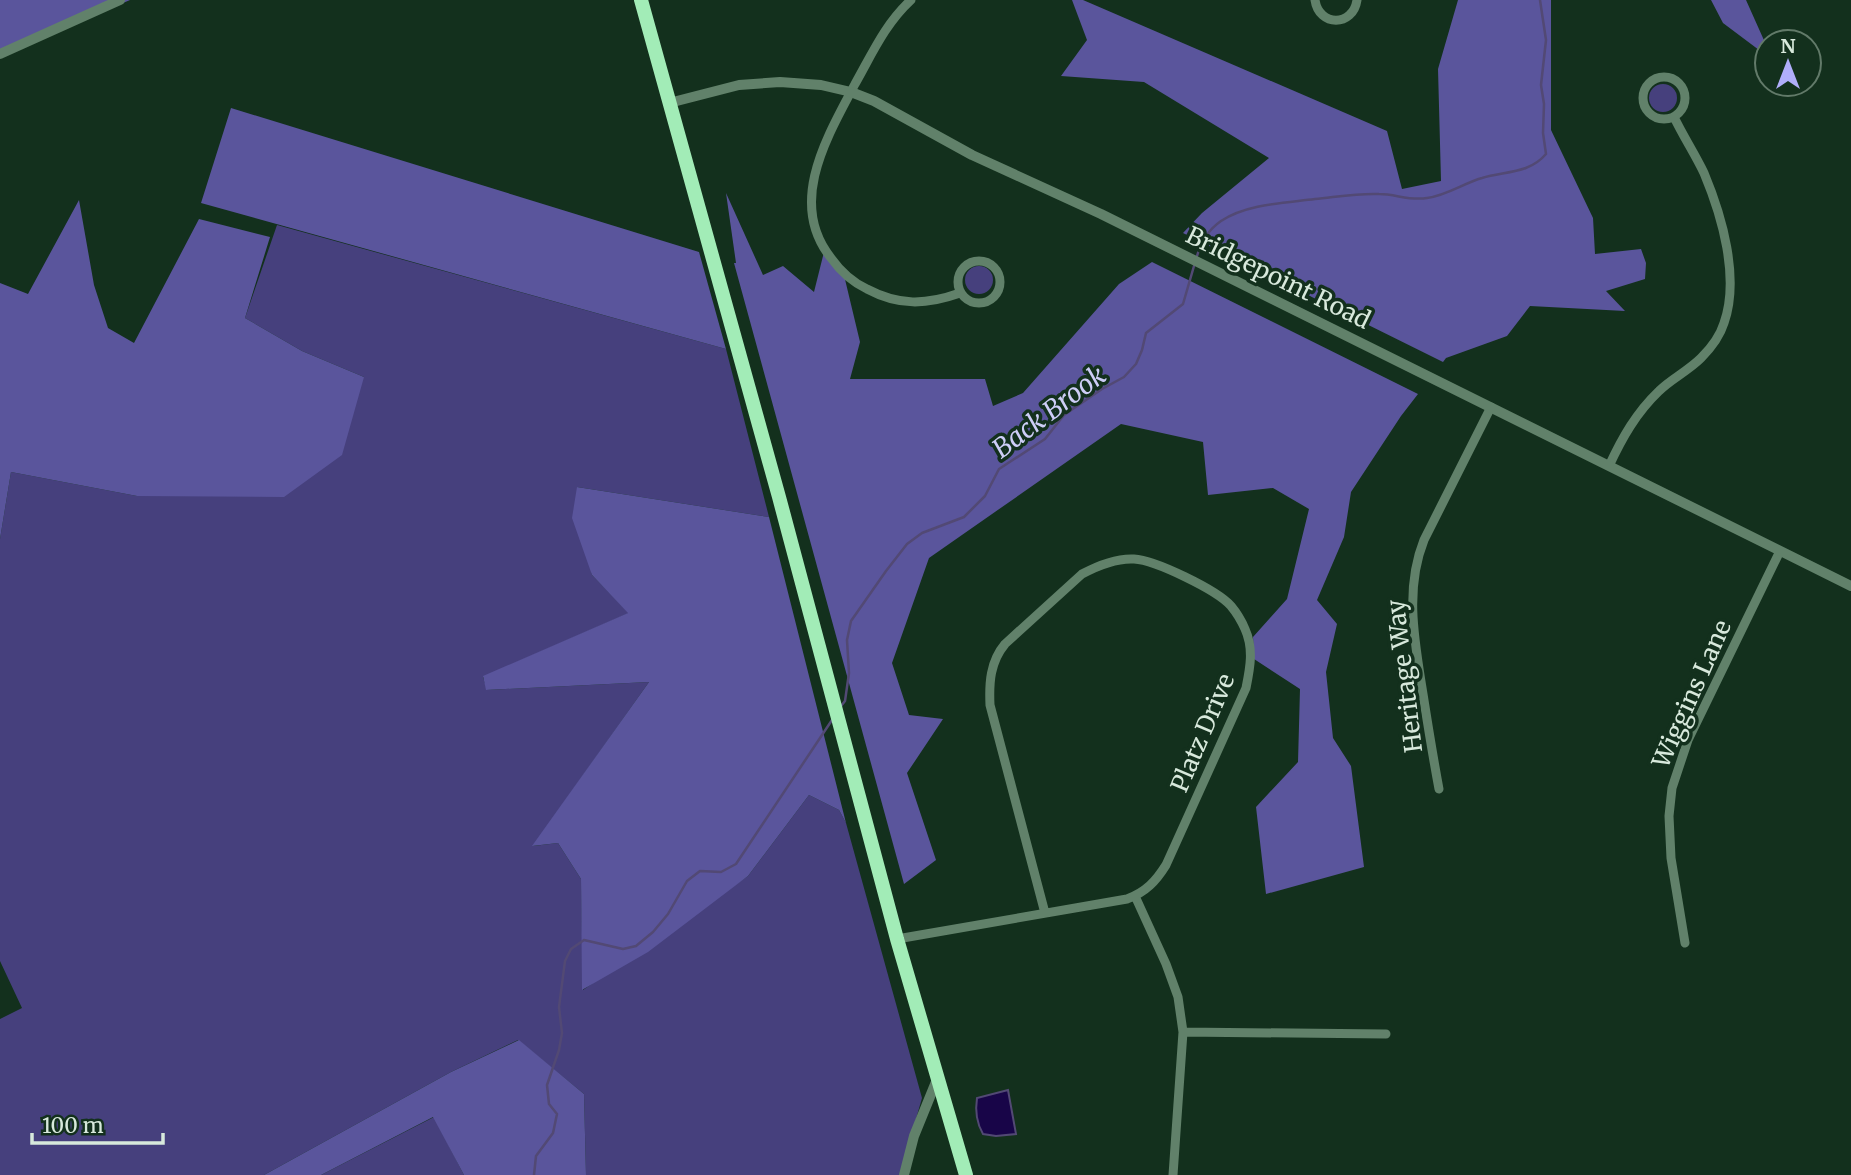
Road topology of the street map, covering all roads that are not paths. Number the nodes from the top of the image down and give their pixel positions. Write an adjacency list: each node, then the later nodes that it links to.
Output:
1 (120, 0): 6 (street)
2 (641, 0): 8 (highway)
3 (1315, 0): 4 (street)
4 (1357, 0)
5 (905, 2): 7 (street)
6 (0, 54)
7 (851, 92): 8 (street, Bridgepoint Road); 10 (street); 11 (street, Bridgepoint Road)
8 (669, 103): 18 (highway)
9 (1674, 117): 9 (street); 12 (street)
10 (960, 293): 10 (street)
11 (1490, 407): 12 (street, Bridgepoint Road); 15 (street, Heritage Way)
12 (1609, 466): 13 (street, Bridgepoint Road)
13 (1780, 551): 14 (street, Bridgepoint Road); 19 (street, Wiggins Lane)
14 (1851, 586)
15 (1438, 789)
16 (1135, 896): 17 (street); 17 (street, Platz Drive); 20 (street)
17 (1045, 913): 18 (street)
18 (897, 939): 22 (highway)
19 (1685, 943)
20 (1183, 1032): 21 (street); 25 (street)
21 (1386, 1034)
22 (938, 1077): 23 (street); 24 (highway)
23 (904, 1175)
24 (965, 1175)
25 (1173, 1175)

